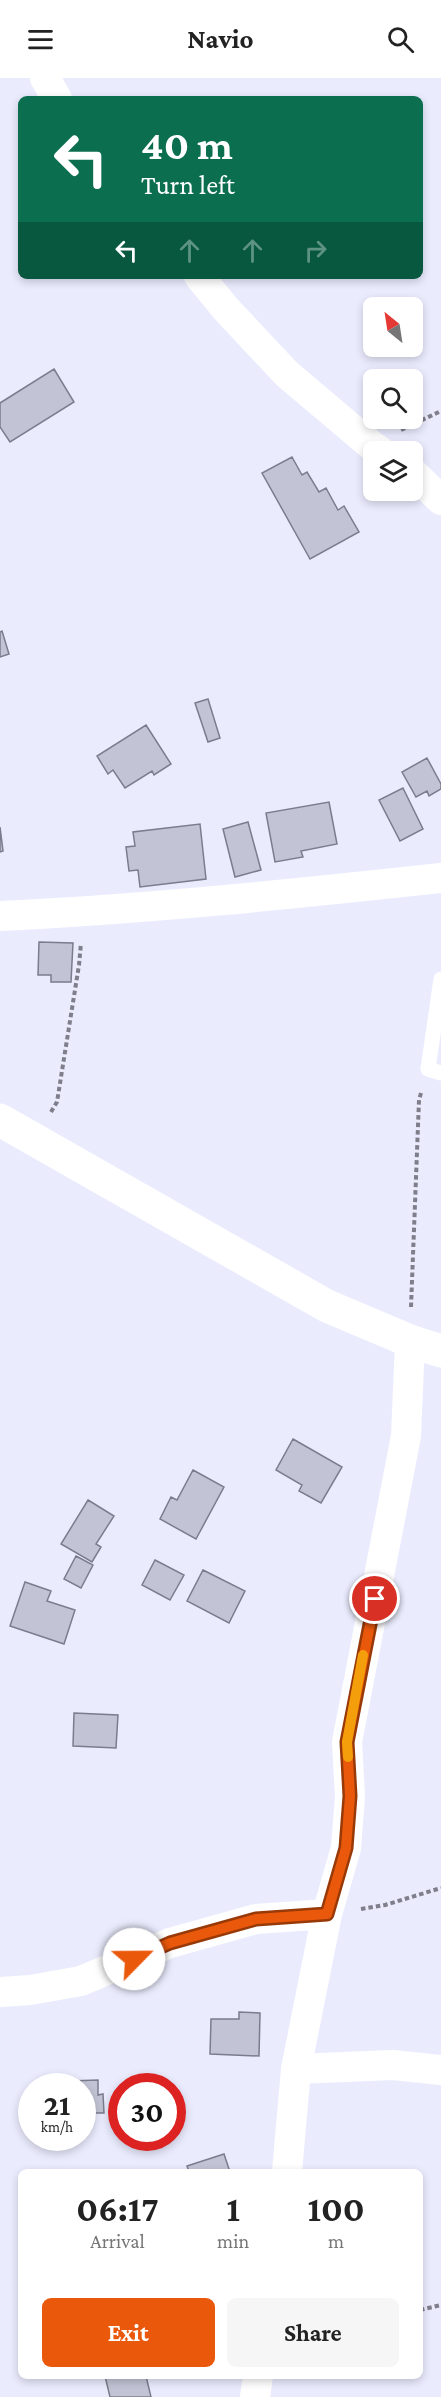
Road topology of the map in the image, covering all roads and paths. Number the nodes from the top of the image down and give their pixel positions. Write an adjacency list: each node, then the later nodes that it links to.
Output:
1 (45, 78): 2 (street)
2 (55, 96)
3 (201, 279): 5 (street)
4 (441, 411): 6 (path)
5 (368, 441)
6 (388, 441)
7 (423, 483): 8 (street)
8 (441, 500)
9 (441, 878): 10 (street)
10 (83, 912): 11 (street); 15 (path)
11 (0, 916)
12 (441, 979): 13 (lane)
13 (435, 1071): 16 (path)
14 (2, 1127): 15 (street)
15 (36, 1142): 16 (street)
16 (410, 1341): 17 (street); 19 (street)
17 (441, 1351)
18 (441, 1888): 19 (path)
19 (327, 1914): 20 (street); 21 (street)
20 (0, 1992)
21 (296, 2069): 22 (street); 23 (street)
22 (441, 2070)
23 (287, 2169)
24 (441, 2305): 25 (path)
25 (423, 2309)
26 (258, 2379): 27 (street)
27 (255, 2397)

